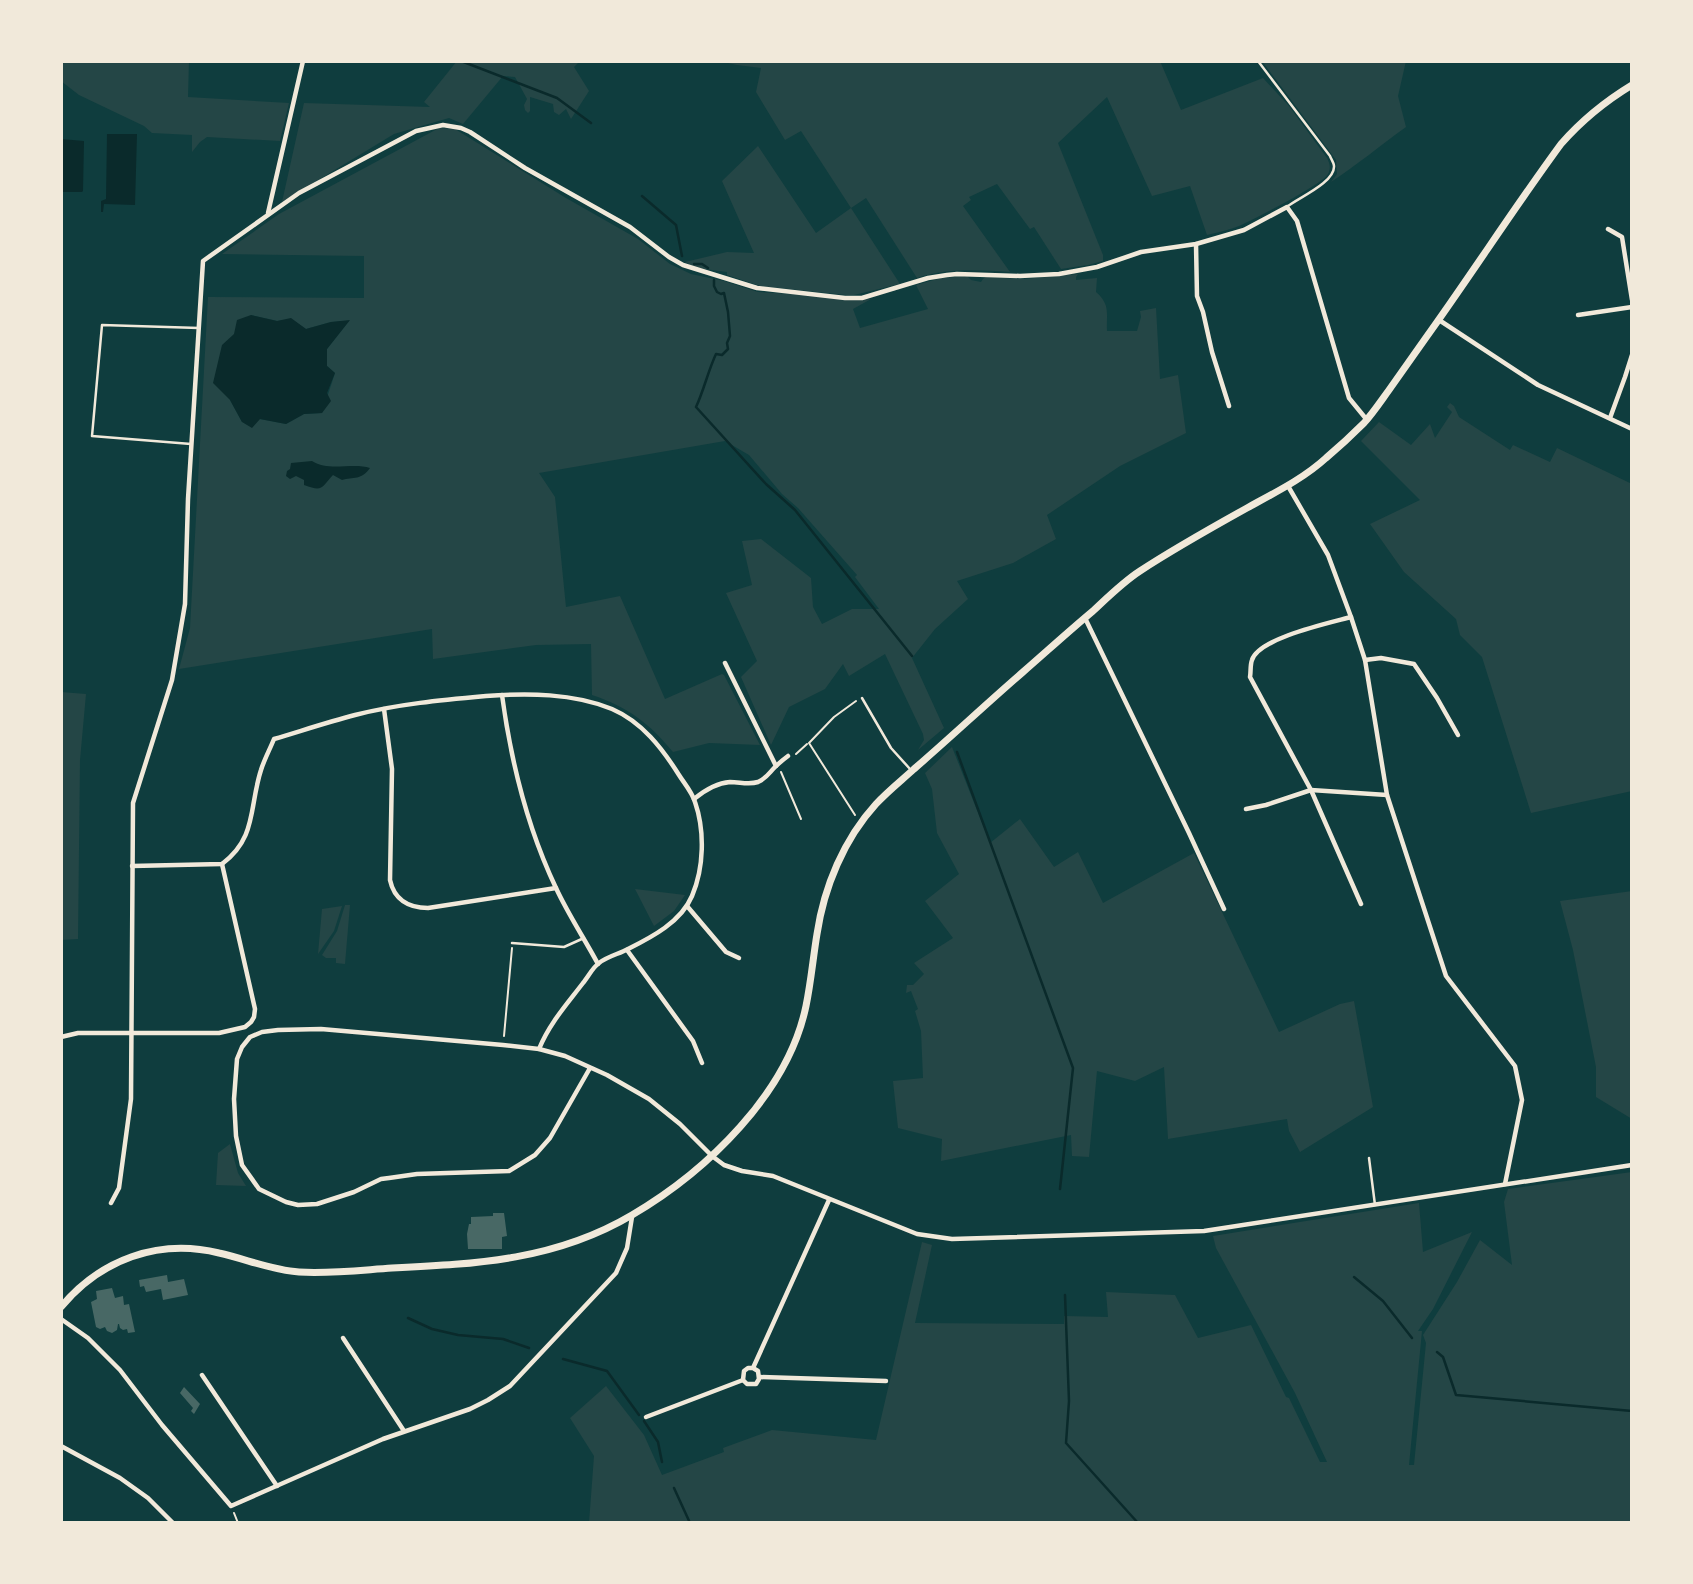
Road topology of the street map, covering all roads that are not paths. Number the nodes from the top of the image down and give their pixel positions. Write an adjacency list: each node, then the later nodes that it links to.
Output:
1 (303, 61): 5 (street)
2 (1258, 61): 4 (lane)
3 (1632, 85): 11 (main road)
4 (1287, 207): 7 (street); 16 (street)
5 (268, 214): 7 (street); 12 (street)
6 (1608, 229): 8 (street)
7 (1196, 244): 14 (street)
8 (1632, 300)
9 (1632, 307): 10 (street)
10 (1578, 315)
11 (1439, 320): 15 (street); 16 (main road)
12 (199, 328): 18 (street); 18 (lane)
13 (1632, 355): 15 (street)
14 (1229, 406)
15 (1609, 418): 17 (street)
16 (1367, 420): 19 (main road)
17 (1632, 429)
18 (191, 444): 36 (street)
19 (1288, 485): 20 (street); 21 (main road)
20 (1351, 617): 22 (street); 31 (street)
21 (1085, 618): 30 (main road); 40 (street)
22 (1365, 660): 27 (street); 32 (street)
23 (724, 663): 29 (street)
24 (502, 695): 26 (street); 33 (street); 37 (street)
25 (862, 698): 30 (lane)
26 (384, 709): 35 (street); 37 (street)
27 (1458, 735)
28 (788, 756): 29 (street)
29 (776, 766): 33 (street)
30 (912, 771): 51 (main road)
31 (1311, 790): 32 (street); 34 (street); 38 (street)
32 (1387, 795): 54 (street)
33 (694, 799): 39 (street)
34 (1246, 809)
35 (222, 864): 36 (street); 46 (street)
36 (132, 866): 46 (street)
37 (556, 888): 41 (street)
38 (1361, 904)
39 (687, 906): 43 (street); 44 (street)
40 (1224, 909)
41 (584, 938): 42 (lane); 45 (street)
42 (512, 943)
43 (626, 950): 45 (street); 49 (street)
44 (739, 958)
45 (598, 964): 48 (street)
46 (131, 1032): 47 (street); 56 (street)
47 (61, 1037)
48 (539, 1049): 50 (street); 50 (street)
49 (702, 1063)
50 (590, 1068): 51 (street)
51 (712, 1156): 55 (street); 58 (main road)
52 (1369, 1158): 57 (lane)
53 (1632, 1165): 54 (street)
54 (1505, 1184): 57 (street)
55 (829, 1200): 57 (street); 62 (street)
56 (111, 1203)
57 (1375, 1205)
58 (632, 1216): 59 (main road); 68 (street)
59 (61, 1307)
60 (61, 1319): 70 (street)
61 (343, 1338): 68 (street)
62 (753, 1367): 64 (street); 65 (street)
63 (202, 1374): 70 (street)
64 (760, 1377): 65 (street); 66 (street)
65 (743, 1380): 67 (street)
66 (886, 1381)
67 (646, 1417)
68 (404, 1431): 70 (street)
69 (61, 1446): 71 (street)
70 (277, 1486)
71 (173, 1523)

